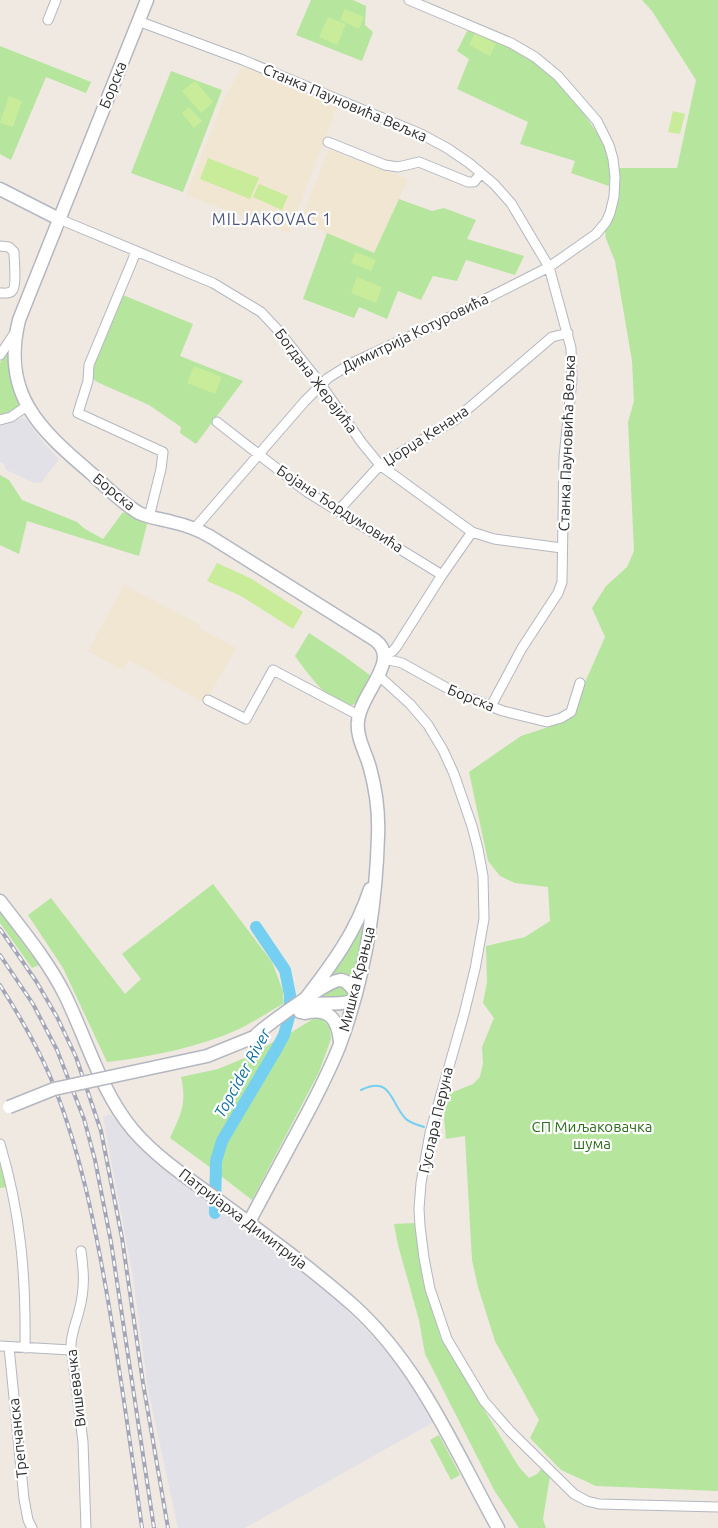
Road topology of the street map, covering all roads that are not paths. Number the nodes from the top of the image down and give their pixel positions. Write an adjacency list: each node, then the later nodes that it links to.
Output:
1 (56, 0): 4 (street)
2 (147, 0): 5 (main road, Борска)
3 (409, 0): 12 (street, Димитрија Котуровића)
4 (48, 20)
5 (138, 21): 7 (street, Станка Пауновића Вељка); 9 (main road, Борска)
6 (328, 142): 7 (street)
7 (481, 173): 12 (street, Станка Пауновића Вељка)
8 (0, 189): 9 (main road)
9 (59, 219): 11 (street, Богдана Жерајића); 14 (main road, Борска)
10 (0, 246): 13 (street)
11 (136, 252): 17 (street, Богдана Жерајића); 24 (street)
12 (549, 267): 15 (street, Станка Пауновића Вељка); 17 (street, Димитрија Котуровића)
13 (0, 293)
14 (17, 328): 16 (street); 18 (main road, Борска)
15 (568, 333): 22 (street, Џорџа Кенана); 27 (street, Станка Пауновића Вељка)
16 (0, 354)
17 (321, 384): 21 (street, Димитрија Котуровића); 22 (street, Богдана Жерајића)
18 (27, 406): 19 (street); 24 (main road, Борска)
19 (0, 420)
20 (217, 422): 21 (street, Бојана Ђордумовића)
21 (259, 454): 23 (street, Бојана Ђордумовића); 25 (street, Димитрија Котуровића)
22 (380, 465): 23 (street, Џорџа Кенана); 26 (street, Богдана Жерајића)
23 (338, 511): 28 (street, Бојана Ђордумовића)
24 (149, 517): 25 (main road, Борска)
25 (195, 528): 29 (main road, Борска)
26 (472, 532): 27 (street, Богдана Жерајића); 28 (street, Мишка Крањца)
27 (562, 548): 33 (street, Станка Пауновића Вељка)
28 (442, 575): 29 (street, Мишка Крањца)
29 (385, 656): 30 (main road, Мишка Крањца); 33 (street, Борска)
30 (378, 674): 34 (main road, Мишка Крањца); 49 (street, Гуслара Перуна)
31 (580, 683): 33 (street, Борска)
32 (208, 700): 34 (street)
33 (491, 706)
34 (358, 716): 35 (main road, Мишка Крањца)
35 (376, 867): 37 (main road, Мишка Крањца); 38 (main road)
36 (0, 901): 44 (main road, Патријарха Димитрија)
37 (355, 996): 38 (main road); 39 (main road); 41 (main road, Мишка Крањца)
38 (306, 998): 40 (main road)
39 (295, 1016): 40 (main road); 41 (main road)
40 (254, 1038): 42 (main road, bridge)
41 (340, 1042): 44 (main road, Мишка Крањца)
42 (0, 1112)
43 (0, 1144): 47 (street)
44 (249, 1222): 52 (main road, Патријарха Димитрија)
45 (81, 1251): 48 (street, Вишевачка)
46 (4, 1346): 47 (street); 50 (street, Трепчанска)
47 (25, 1348): 48 (street)
48 (71, 1350): 51 (street, Вишевачка)
49 (718, 1507)
50 (32, 1528)
51 (86, 1528)
52 (498, 1528)

